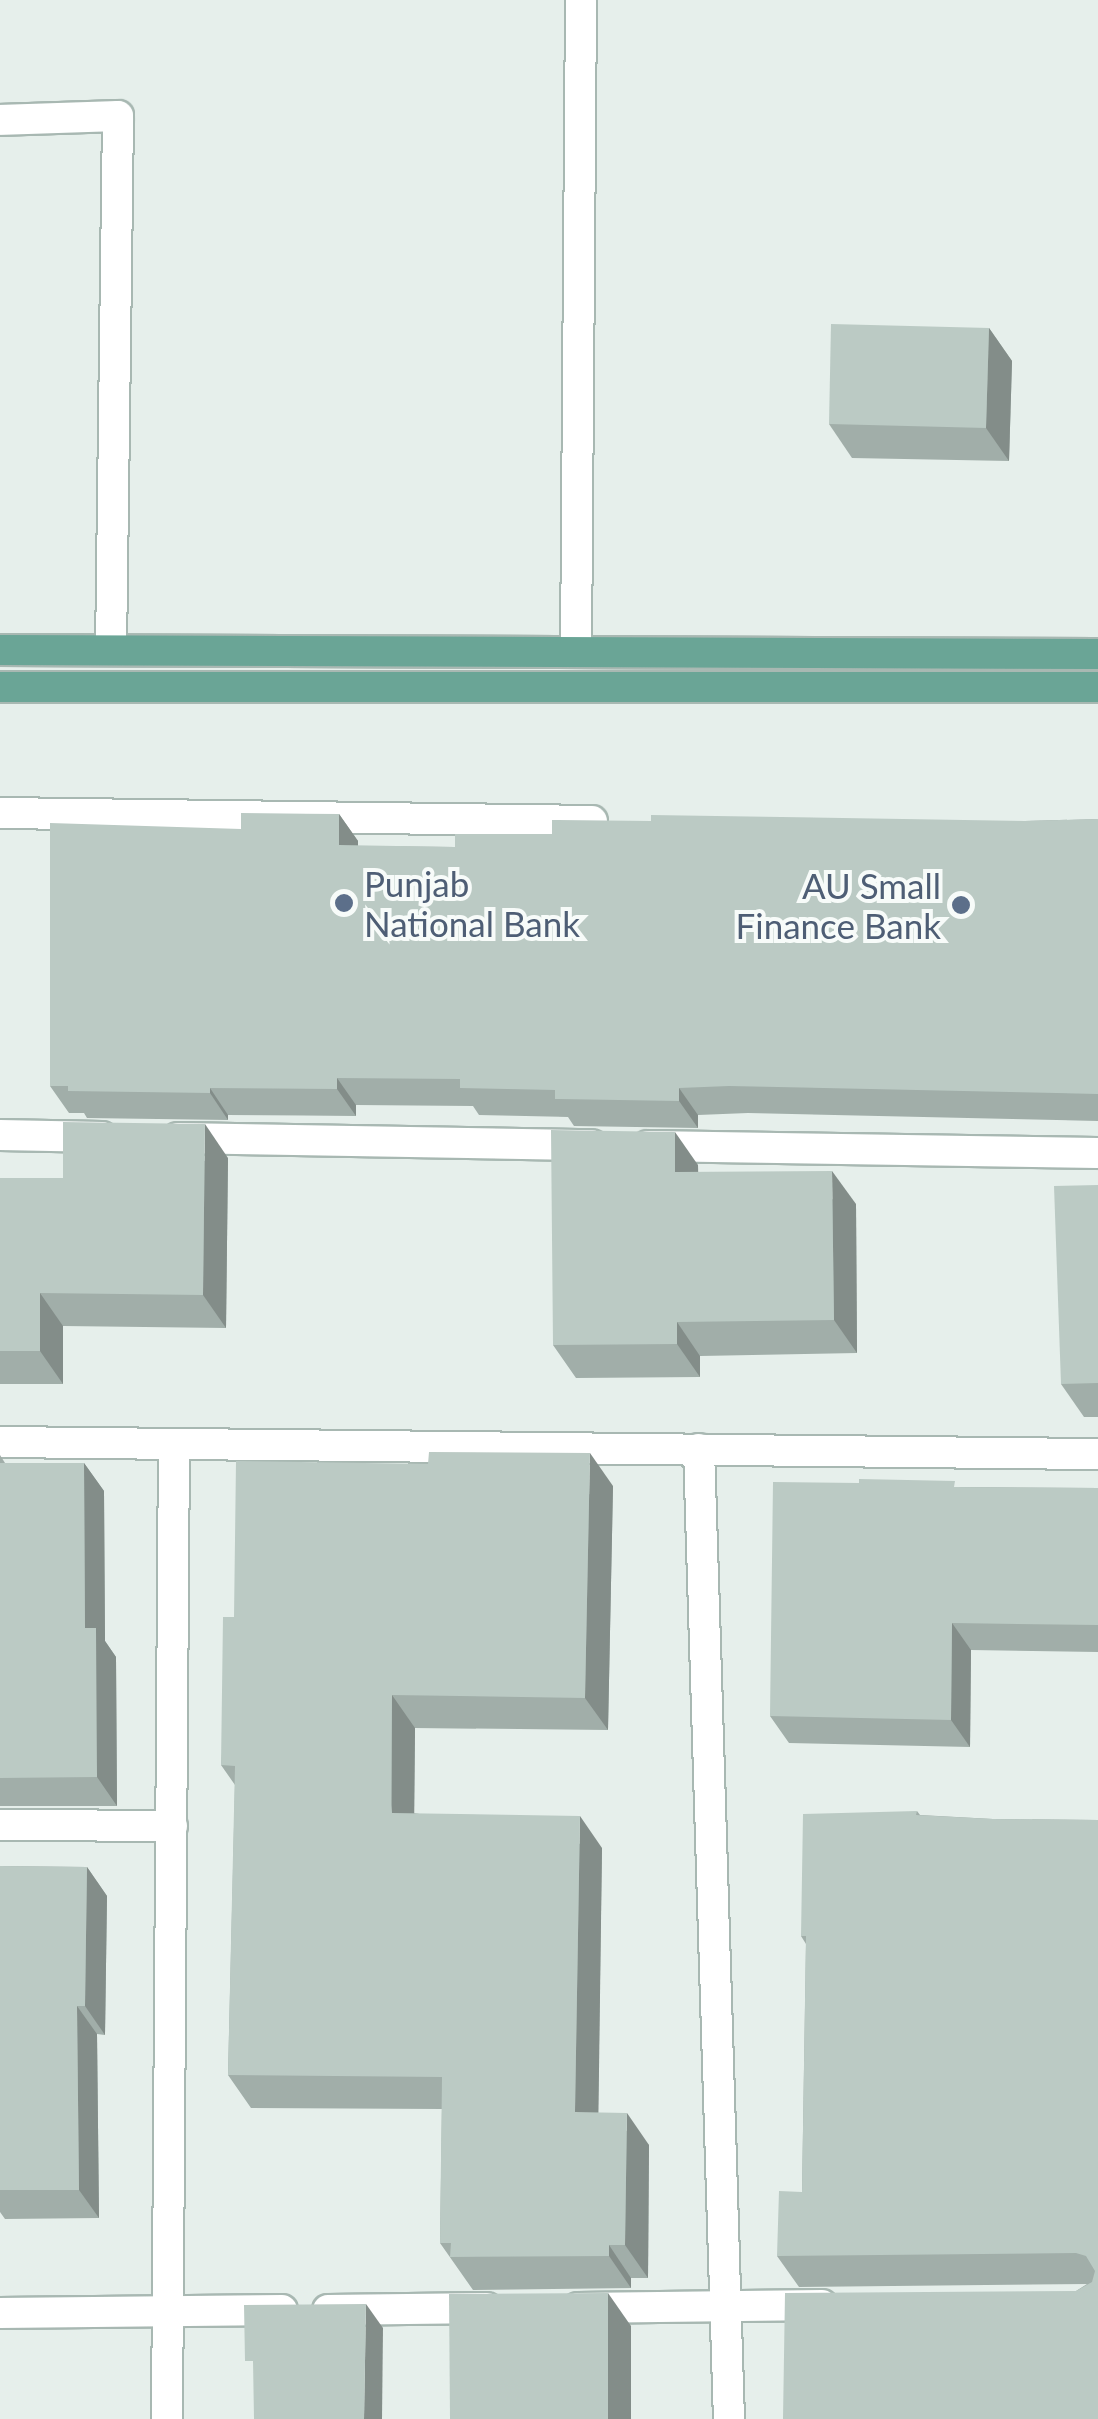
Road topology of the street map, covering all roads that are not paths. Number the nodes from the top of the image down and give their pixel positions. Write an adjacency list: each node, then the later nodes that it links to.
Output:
1 (580, 0): 5 (street)
2 (0, 120): 3 (street)
3 (111, 648): 4 (main road); 5 (main road)
4 (0, 650)
5 (576, 651): 6 (main road)
6 (1098, 654)
7 (1098, 686): 8 (main road)
8 (0, 688)
9 (0, 813): 10 (street)
10 (619, 822)
11 (0, 1136): 12 (street)
12 (1098, 1153)
13 (0, 1442): 14 (street)
14 (174, 1444): 15 (street); 18 (street)
15 (699, 1449): 16 (street); 20 (street)
16 (1098, 1454)
17 (0, 1825): 18 (street)
18 (172, 1826): 21 (street)
19 (844, 2305): 20 (street)
20 (726, 2306): 21 (street); 24 (street)
21 (168, 2311): 22 (street); 23 (street)
22 (0, 2313)
23 (167, 2419)
24 (729, 2419)

